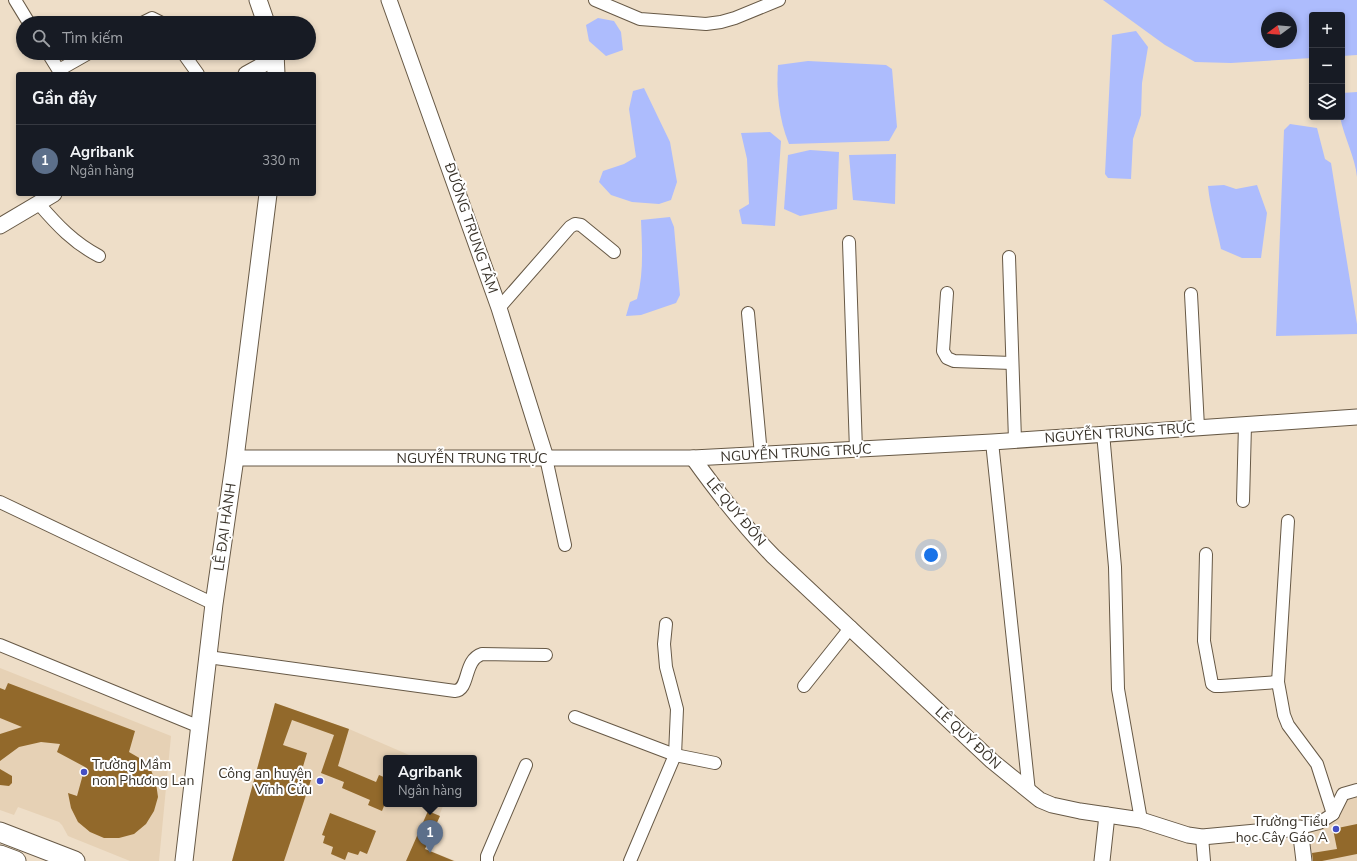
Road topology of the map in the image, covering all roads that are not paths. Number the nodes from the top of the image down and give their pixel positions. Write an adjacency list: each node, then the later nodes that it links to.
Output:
1 (15, 0): 6 (street)
2 (258, 0): 7 (main road)
3 (389, 0): 27 (street, ĐƯỜNG TRUNG TÂM)
4 (596, 0): 5 (street)
5 (779, 0)
6 (25, 16)
7 (264, 16)
8 (52, 60): 13 (street)
9 (78, 60): 13 (street)
10 (188, 60): 14 (street)
11 (268, 60): 15 (street)
12 (276, 60): 16 (main road)
13 (60, 72)
14 (197, 72)
15 (249, 72)
16 (276, 72)
17 (51, 196): 19 (street)
18 (268, 196): 38 (main road, LÊ ĐẠI HÀNH)
19 (39, 204): 20 (street); 23 (street)
20 (0, 226)
21 (850, 242): 36 (street)
22 (614, 252): 27 (street)
23 (99, 256)
24 (1009, 257): 29 (street)
25 (947, 293): 29 (street)
26 (1191, 294): 32 (street)
27 (499, 308): 39 (street, ĐƯỜNG TRUNG TÂM)
28 (748, 312): 37 (street)
29 (1012, 363): 34 (street)
30 (1357, 417): 31 (street, NGUYỄN TRUNG TRỰC)
31 (1245, 425): 32 (street, NGUYỄN TRUNG TRỰC); 41 (street)
32 (1198, 427): 33 (street, NGUYỄN TRUNG TRỰC)
33 (1103, 434): 34 (street, NGUYỄN TRUNG TRỰC); 63 (street)
34 (1015, 440): 35 (street, NGUYỄN TRUNG TRỰC)
35 (992, 442): 36 (street, NGUYỄN TRUNG TRỰC); 60 (street)
36 (856, 450): 37 (street, NGUYỄN TRUNG TRỰC)
37 (761, 455): 40 (street, NGUYỄN TRUNG TRỰC)
38 (235, 458): 39 (street, NGUYỄN TRUNG TRỰC); 46 (main road, LÊ ĐẠI HÀNH)
39 (546, 458): 40 (street, NGUYỄN TRUNG TRỰC); 44 (street)
40 (693, 458): 48 (street, LÊ QUÝ ĐÔN)
41 (1243, 501)
42 (0, 502): 46 (street)
43 (1288, 521): 52 (street)
44 (565, 545)
45 (1206, 554): 52 (street)
46 (214, 604): 51 (main road, LÊ ĐẠI HÀNH)
47 (666, 624): 56 (street)
48 (851, 627): 53 (street); 60 (street, LÊ QUÝ ĐÔN)
49 (0, 645): 55 (street)
50 (546, 655): 51 (street)
51 (208, 657): 55 (main road, LÊ ĐẠI HÀNH)
52 (1278, 682): 62 (street)
53 (804, 686)
54 (575, 717): 56 (street)
55 (200, 727): 70 (main road, LÊ ĐẠI HÀNH)
56 (675, 755): 57 (street); 72 (street)
57 (715, 763)
58 (526, 765): 71 (street)
59 (1357, 790): 62 (street)
60 (1029, 792): 61 (street, LÊ QUÝ ĐÔN)
61 (1107, 814): 63 (street, LÊ QUÝ ĐÔN); 73 (street)
62 (1333, 814): 64 (street)
63 (1141, 820): 66 (street, LÊ QUÝ ĐÔN)
64 (1300, 828): 66 (street, LÊ QUÝ ĐÔN); 75 (street)
65 (0, 832): 69 (main road)
66 (1202, 837): 74 (street)
67 (0, 855): 68 (main road)
68 (16, 861)
69 (75, 861)
70 (184, 861)
71 (487, 861)
72 (630, 861)
73 (1102, 861)
74 (1204, 861)
75 (1304, 861)

